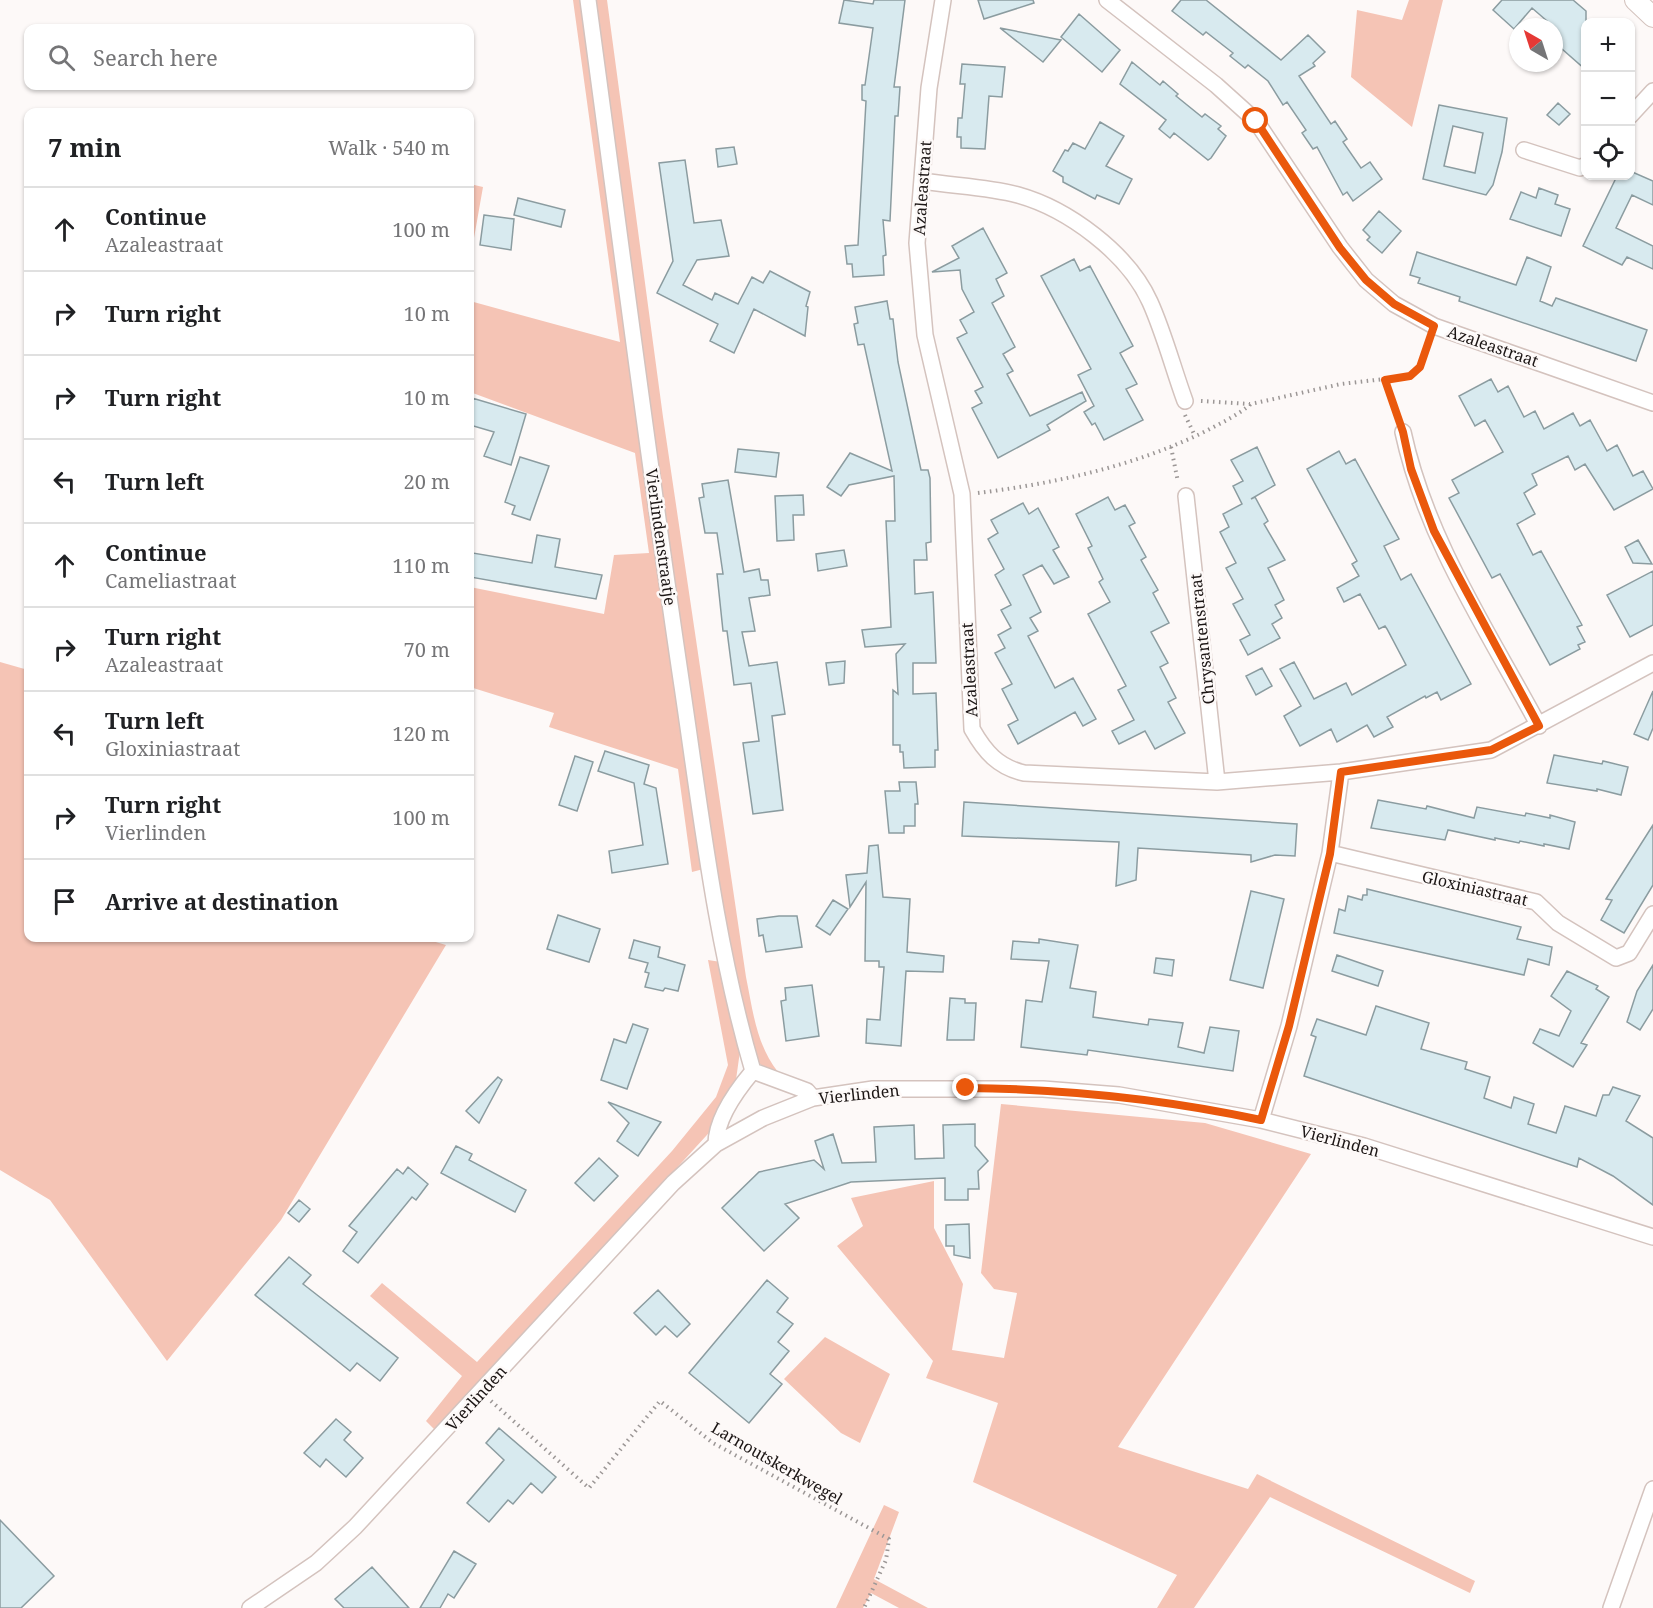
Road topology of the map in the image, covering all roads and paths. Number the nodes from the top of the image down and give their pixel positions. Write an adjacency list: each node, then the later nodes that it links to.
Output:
1 (588, 0): 26 (street, Vierlindenstraatje)
2 (943, 0): 10 (street, Azaleastraat)
3 (1107, 0): 11 (street, Azaleastraat)
4 (1635, 0): 5 (street)
5 (1653, 17)
6 (1653, 91): 7 (street)
7 (1635, 111)
8 (1524, 150): 9 (street)
9 (1581, 168)
10 (922, 181): 13 (street); 18 (street, Azaleastraat)
11 (1434, 326): 12 (path); 14 (street, Azaleastraat)
12 (1385, 380): 15 (path); 16 (path)
13 (1185, 401): 15 (path)
14 (1653, 403)
15 (1251, 404): 17 (path)
16 (1403, 432): 21 (street)
17 (1171, 447): 18 (path); 19 (path)
18 (962, 494): 23 (street, Azaleastraat)
19 (1186, 496): 23 (street, Chrysantenstraat)
20 (1653, 663): 21 (street, Azaleastraat)
21 (1539, 726): 22 (street, Azaleastraat)
22 (1341, 772): 23 (street, Azaleastraat); 24 (street)
23 (1217, 782)
24 (1330, 854): 25 (street, Gloxiniastraat); 28 (street)
25 (1653, 914)
26 (753, 1071): 27 (street); 29 (street)
27 (813, 1098): 28 (street, Vierlinden); 29 (street, Vierlinden)
28 (1261, 1120): 30 (street, Vierlinden)
29 (716, 1144): 31 (street, Vierlinden)
30 (1653, 1237)
31 (482, 1392): 33 (street, Vierlinden); 34 (path, Larnoutskerkwegel)
32 (1653, 1489): 35 (street)
33 (249, 1608)
34 (864, 1608)
35 (1611, 1608)

